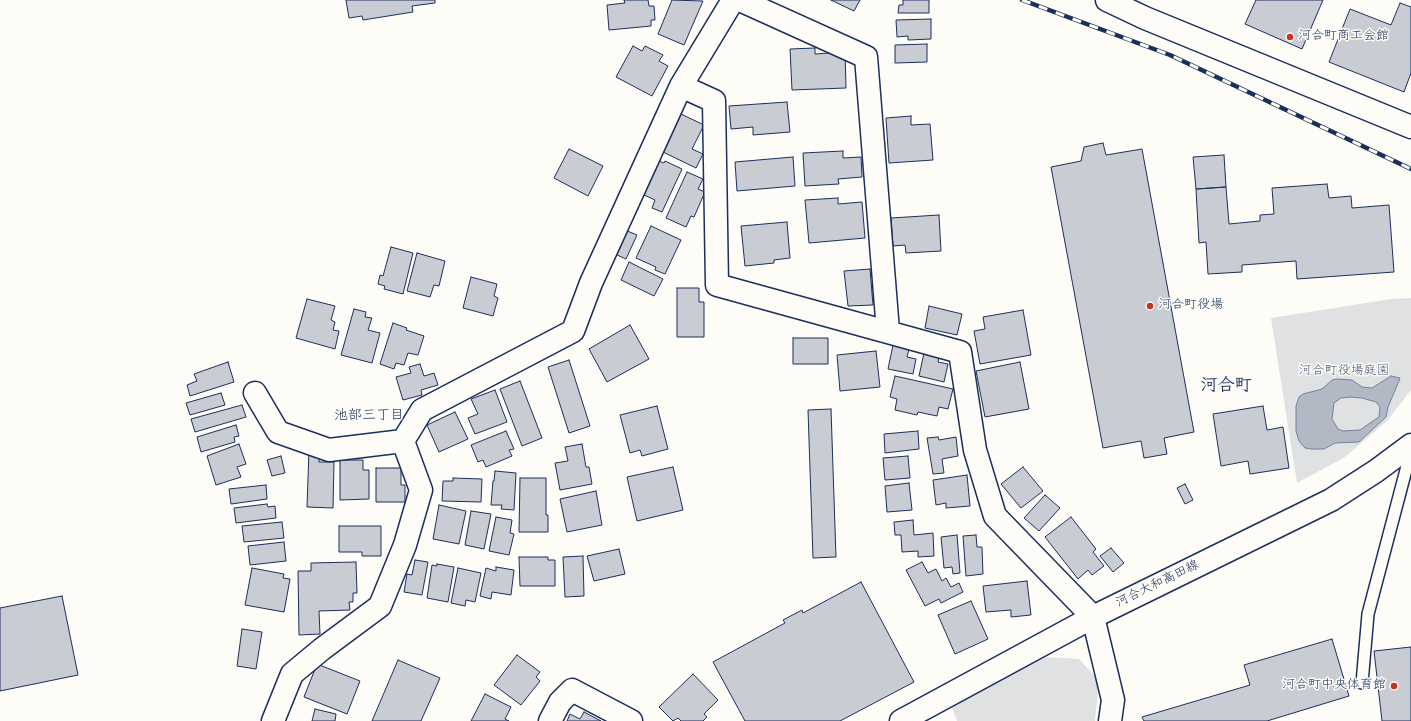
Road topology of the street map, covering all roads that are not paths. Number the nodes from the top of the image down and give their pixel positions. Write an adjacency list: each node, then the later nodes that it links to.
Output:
1 (734, 0): 4 (street)
2 (740, 0): 6 (street)
3 (1107, 0): 5 (street)
4 (681, 86): 6 (street); 8 (street)
5 (1411, 127)
6 (888, 331): 11 (street)
7 (256, 393): 8 (street)
8 (402, 441): 13 (street)
9 (1411, 445): 11 (street, 河合大和高田線)
10 (1411, 451): 12 (lane)
11 (1093, 617): 16 (street, 河合大和高田線); 17 (street)
12 (1362, 683)
13 (273, 721)
14 (550, 721): 15 (street)
15 (631, 721)
16 (901, 721)
17 (1110, 721)

